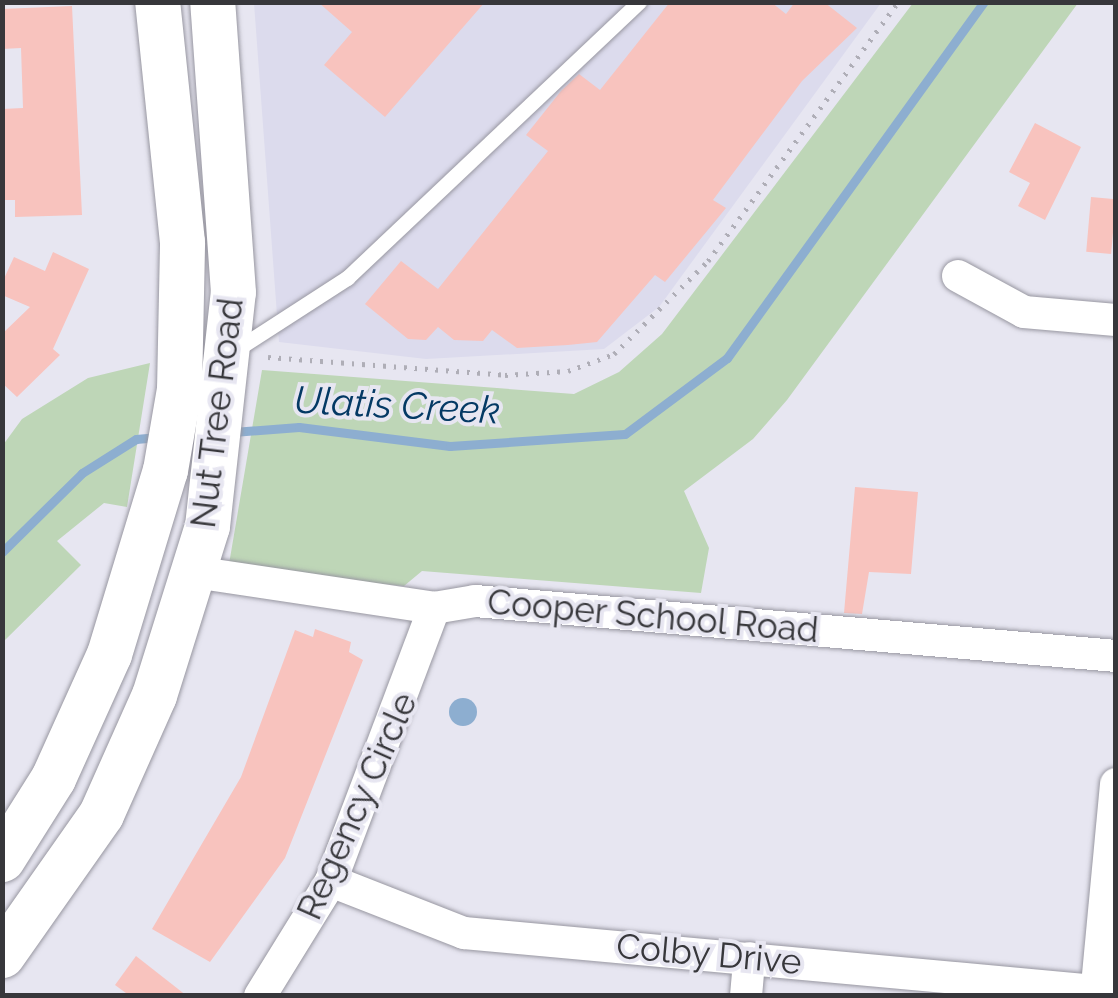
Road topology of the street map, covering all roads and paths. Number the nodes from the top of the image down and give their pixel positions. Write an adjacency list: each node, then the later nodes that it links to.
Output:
1 (157, 2): 12 (main road, Nut Tree Road)
2 (212, 2): 7 (main road, Nut Tree Road)
3 (639, 2): 7 (lane)
4 (898, 2): 7 (path)
5 (958, 276): 6 (street)
6 (1116, 320)
7 (230, 361): 8 (main road, Nut Tree Road)
8 (194, 572): 9 (street, Cooper School Road); 14 (main road, Nut Tree Road)
9 (434, 608): 10 (street, Cooper School Road); 13 (street, Regency Circle)
10 (1116, 656)
11 (1116, 784): 16 (street)
12 (2, 859)
13 (331, 880): 15 (street, Colby Drive); 17 (street, Regency Circle)
14 (2, 955)
15 (749, 958): 16 (street, Colby Drive); 18 (street)
16 (1097, 993)
17 (260, 996)
18 (746, 996)

